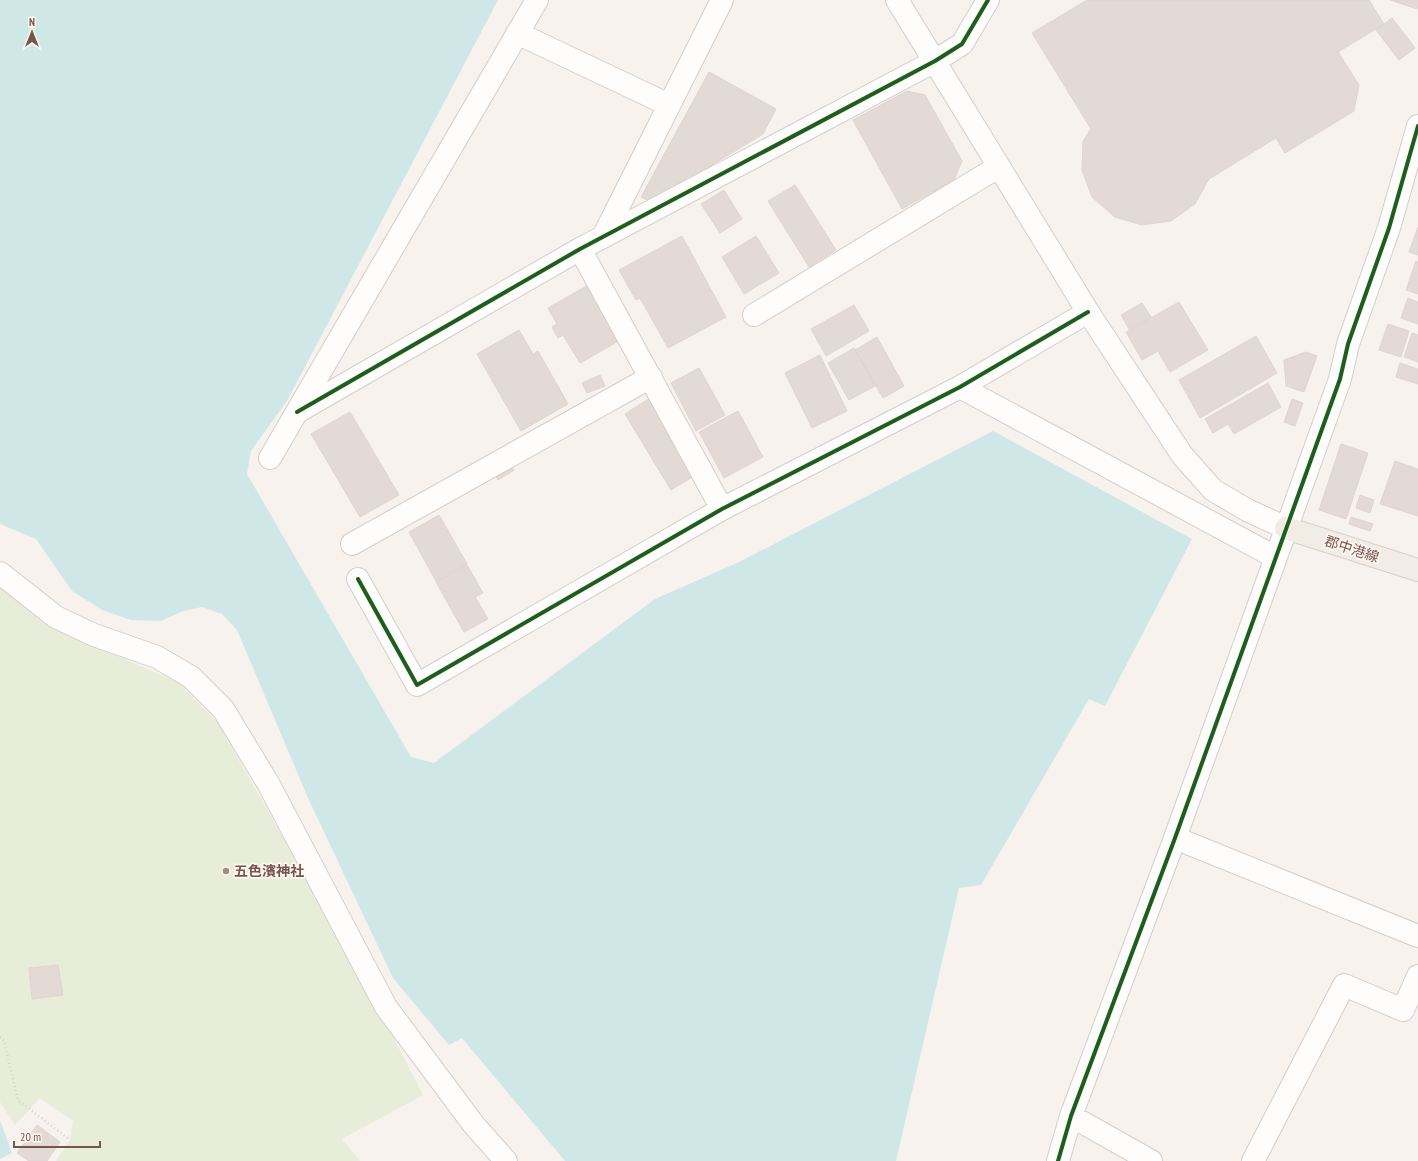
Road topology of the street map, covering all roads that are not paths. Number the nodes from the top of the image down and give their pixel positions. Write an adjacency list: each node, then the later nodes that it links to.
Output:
1 (537, 0): 5 (street)
2 (722, 0): 7 (street)
3 (897, 0): 6 (street)
4 (988, 0): 6 (street)
5 (517, 34): 7 (street); 16 (street)
6 (935, 61): 9 (street); 10 (street)
7 (669, 105): 10 (street)
8 (1418, 126): 19 (street)
9 (998, 167): 12 (street); 13 (street)
10 (602, 237): 11 (street)
11 (580, 249): 14 (street); 16 (street)
12 (1088, 312): 15 (street); 19 (street)
13 (754, 315)
14 (651, 377): 18 (street); 20 (street)
15 (960, 386): 18 (street); 21 (street)
16 (297, 412): 17 (street)
17 (270, 458)
18 (722, 509): 24 (street)
19 (1286, 528): 21 (street); 22 (main road, 郡中港線)
20 (352, 544)
21 (1275, 557): 25 (street)
22 (1418, 570)
23 (0, 573): 29 (street)
24 (358, 579)
25 (1175, 838): 26 (street); 28 (street)
26 (1418, 936)
27 (1418, 976): 32 (street)
28 (1071, 1116): 30 (street); 31 (street)
29 (506, 1161)
30 (1058, 1161)
31 (1150, 1161)
32 (1253, 1161)

